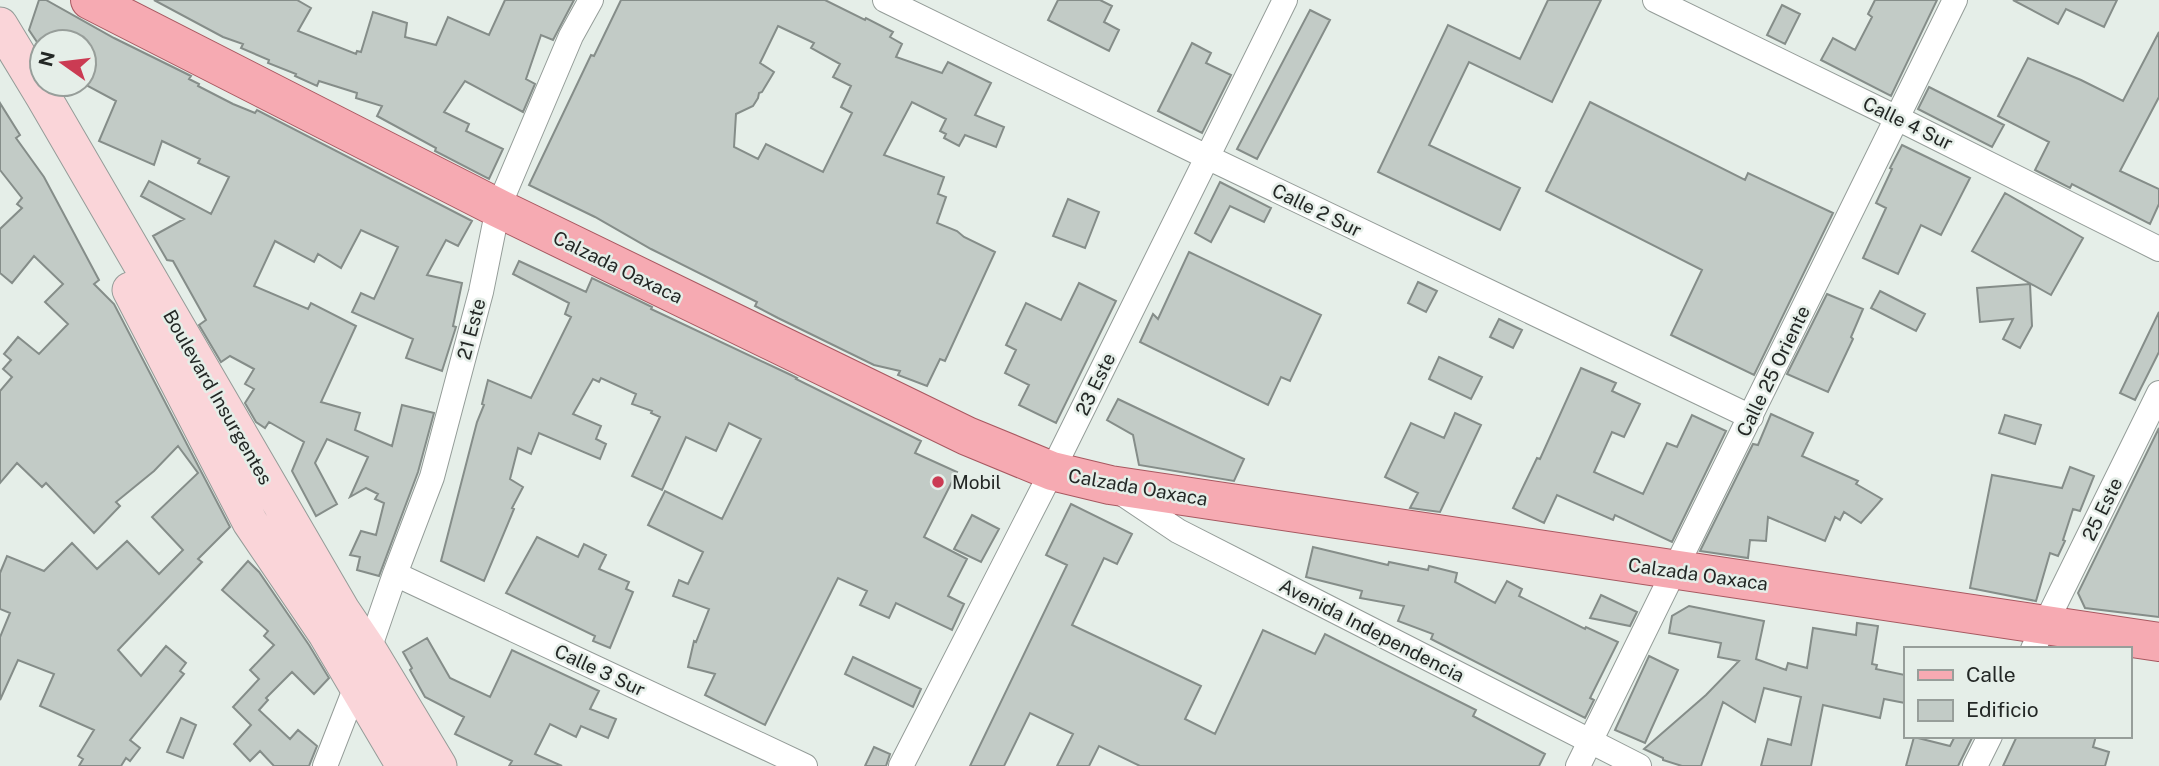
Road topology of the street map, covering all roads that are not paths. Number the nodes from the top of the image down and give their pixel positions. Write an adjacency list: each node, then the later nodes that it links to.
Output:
1 (90, 0): 11 (main road, Calzada Oaxaca)
2 (591, 0): 11 (street, 21 Este)
3 (885, 0): 10 (street, Calle 2 Sur)
4 (1285, 0): 10 (street, 23 Este)
5 (1655, 0): 9 (street, Calle 4 Sur)
6 (1955, 0): 9 (street, Calle 25 Oriente)
7 (0, 25): 21 (main road, Boulevard Insurgentes)
8 (0, 61): 21 (main road, Boulevard Insurgentes)
9 (1897, 118): 12 (street, Calle 4 Sur); 14 (street, Calle 25 Oriente)
10 (1207, 158): 14 (street, Calle 2 Sur); 15 (street, 23 Este)
11 (498, 208): 15 (main road, Calzada Oaxaca); 18 (street, 21 Este)
12 (2159, 249)
13 (2159, 393): 19 (street, 25 Este)
14 (1751, 417): 17 (street, Calle 25 Oriente)
15 (1052, 471): 16 (main road, Calzada Oaxaca); 28 (street, 23 Este)
16 (1110, 485): 17 (main road, Calzada Oaxaca); 23 (street, Avenida Independencia)
17 (1674, 571): 19 (main road, Calzada Oaxaca); 23 (street, Calle 25 Oriente)
18 (395, 574): 21 (street, 21 Este); 27 (street, Calle 3 Sur)
19 (2039, 637): 20 (main road, Calzada Oaxaca)
20 (2159, 642)
21 (364, 666): 24 (street, 21 Este); 25 (main road, Boulevard Insurgentes); 26 (main road, Boulevard Insurgentes)
22 (1989, 738): 31 (street)
23 (1590, 741): 29 (street, Calle 25 Oriente); 30 (street, Avenida Independencia)
24 (325, 766)
25 (404, 766)
26 (439, 766)
27 (805, 766)
28 (901, 766)
29 (1578, 766)
30 (1639, 766)
31 (1975, 766)

